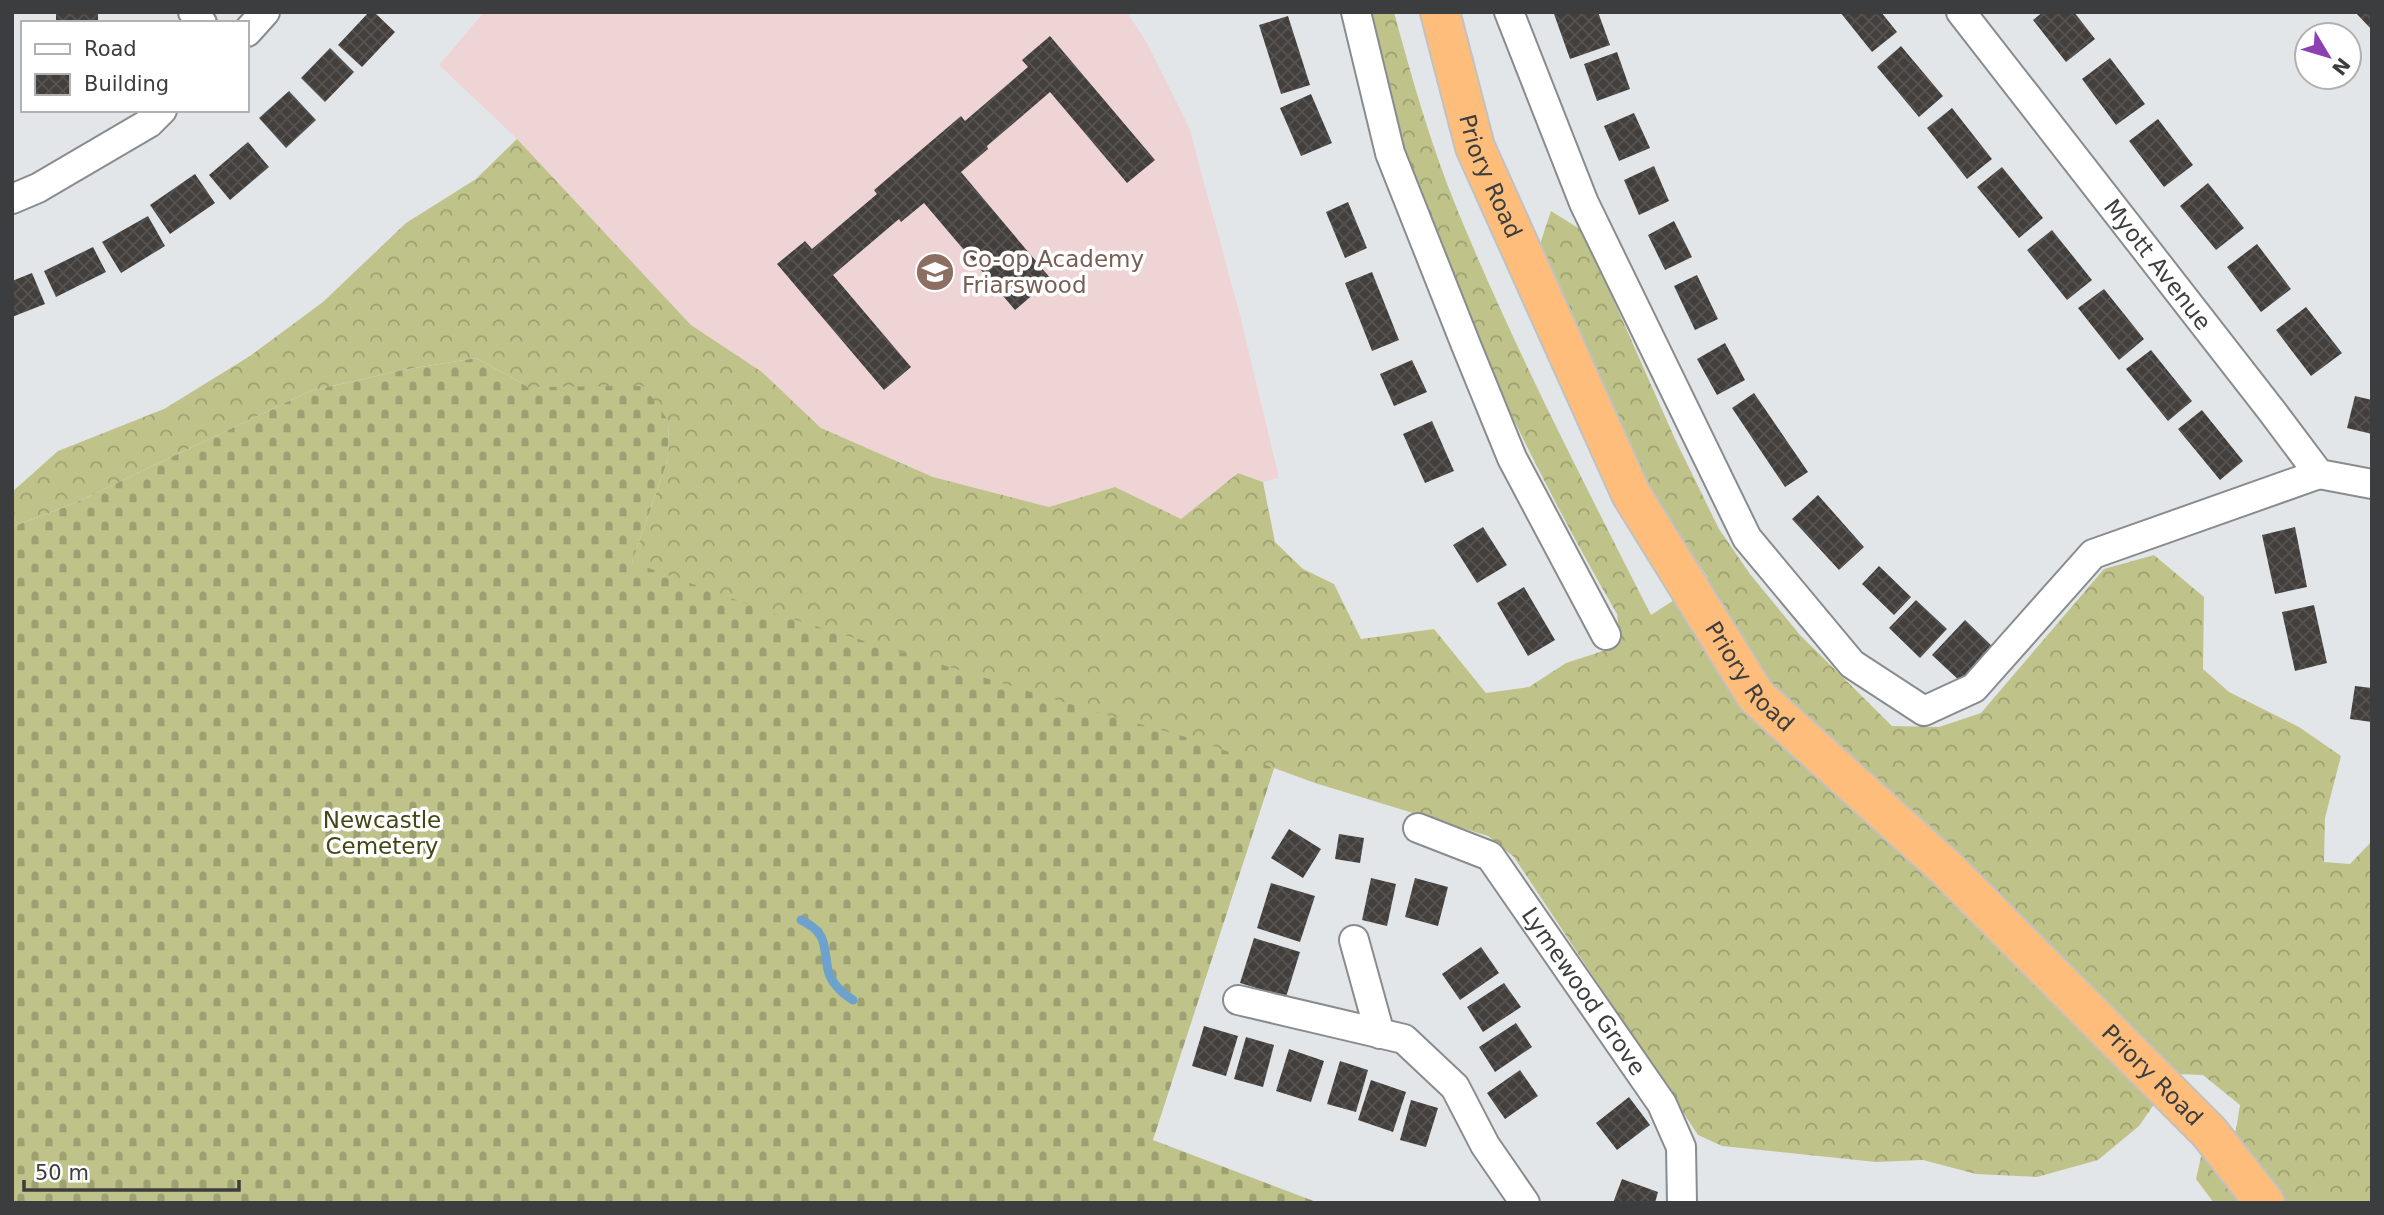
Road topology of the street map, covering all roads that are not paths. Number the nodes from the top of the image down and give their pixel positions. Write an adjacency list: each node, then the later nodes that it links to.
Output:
1 (265, 12): 6 (street)
2 (1356, 12): 11 (street)
3 (1440, 12): 18 (highway, Priory Road)
4 (1509, 12): 9 (street)
5 (1961, 12): 9 (street, Myott Avenue)
6 (248, 31)
7 (160, 112): 8 (street)
8 (12, 199)
9 (2319, 474): 10 (street)
10 (2372, 484)
11 (1606, 635)
12 (1418, 828): 17 (street, Lymewood Grove)
13 (1354, 940): 15 (street)
14 (1238, 1000): 15 (street)
15 (1380, 1034): 16 (street)
16 (1525, 1203)
17 (1682, 1203)
18 (2265, 1203)

